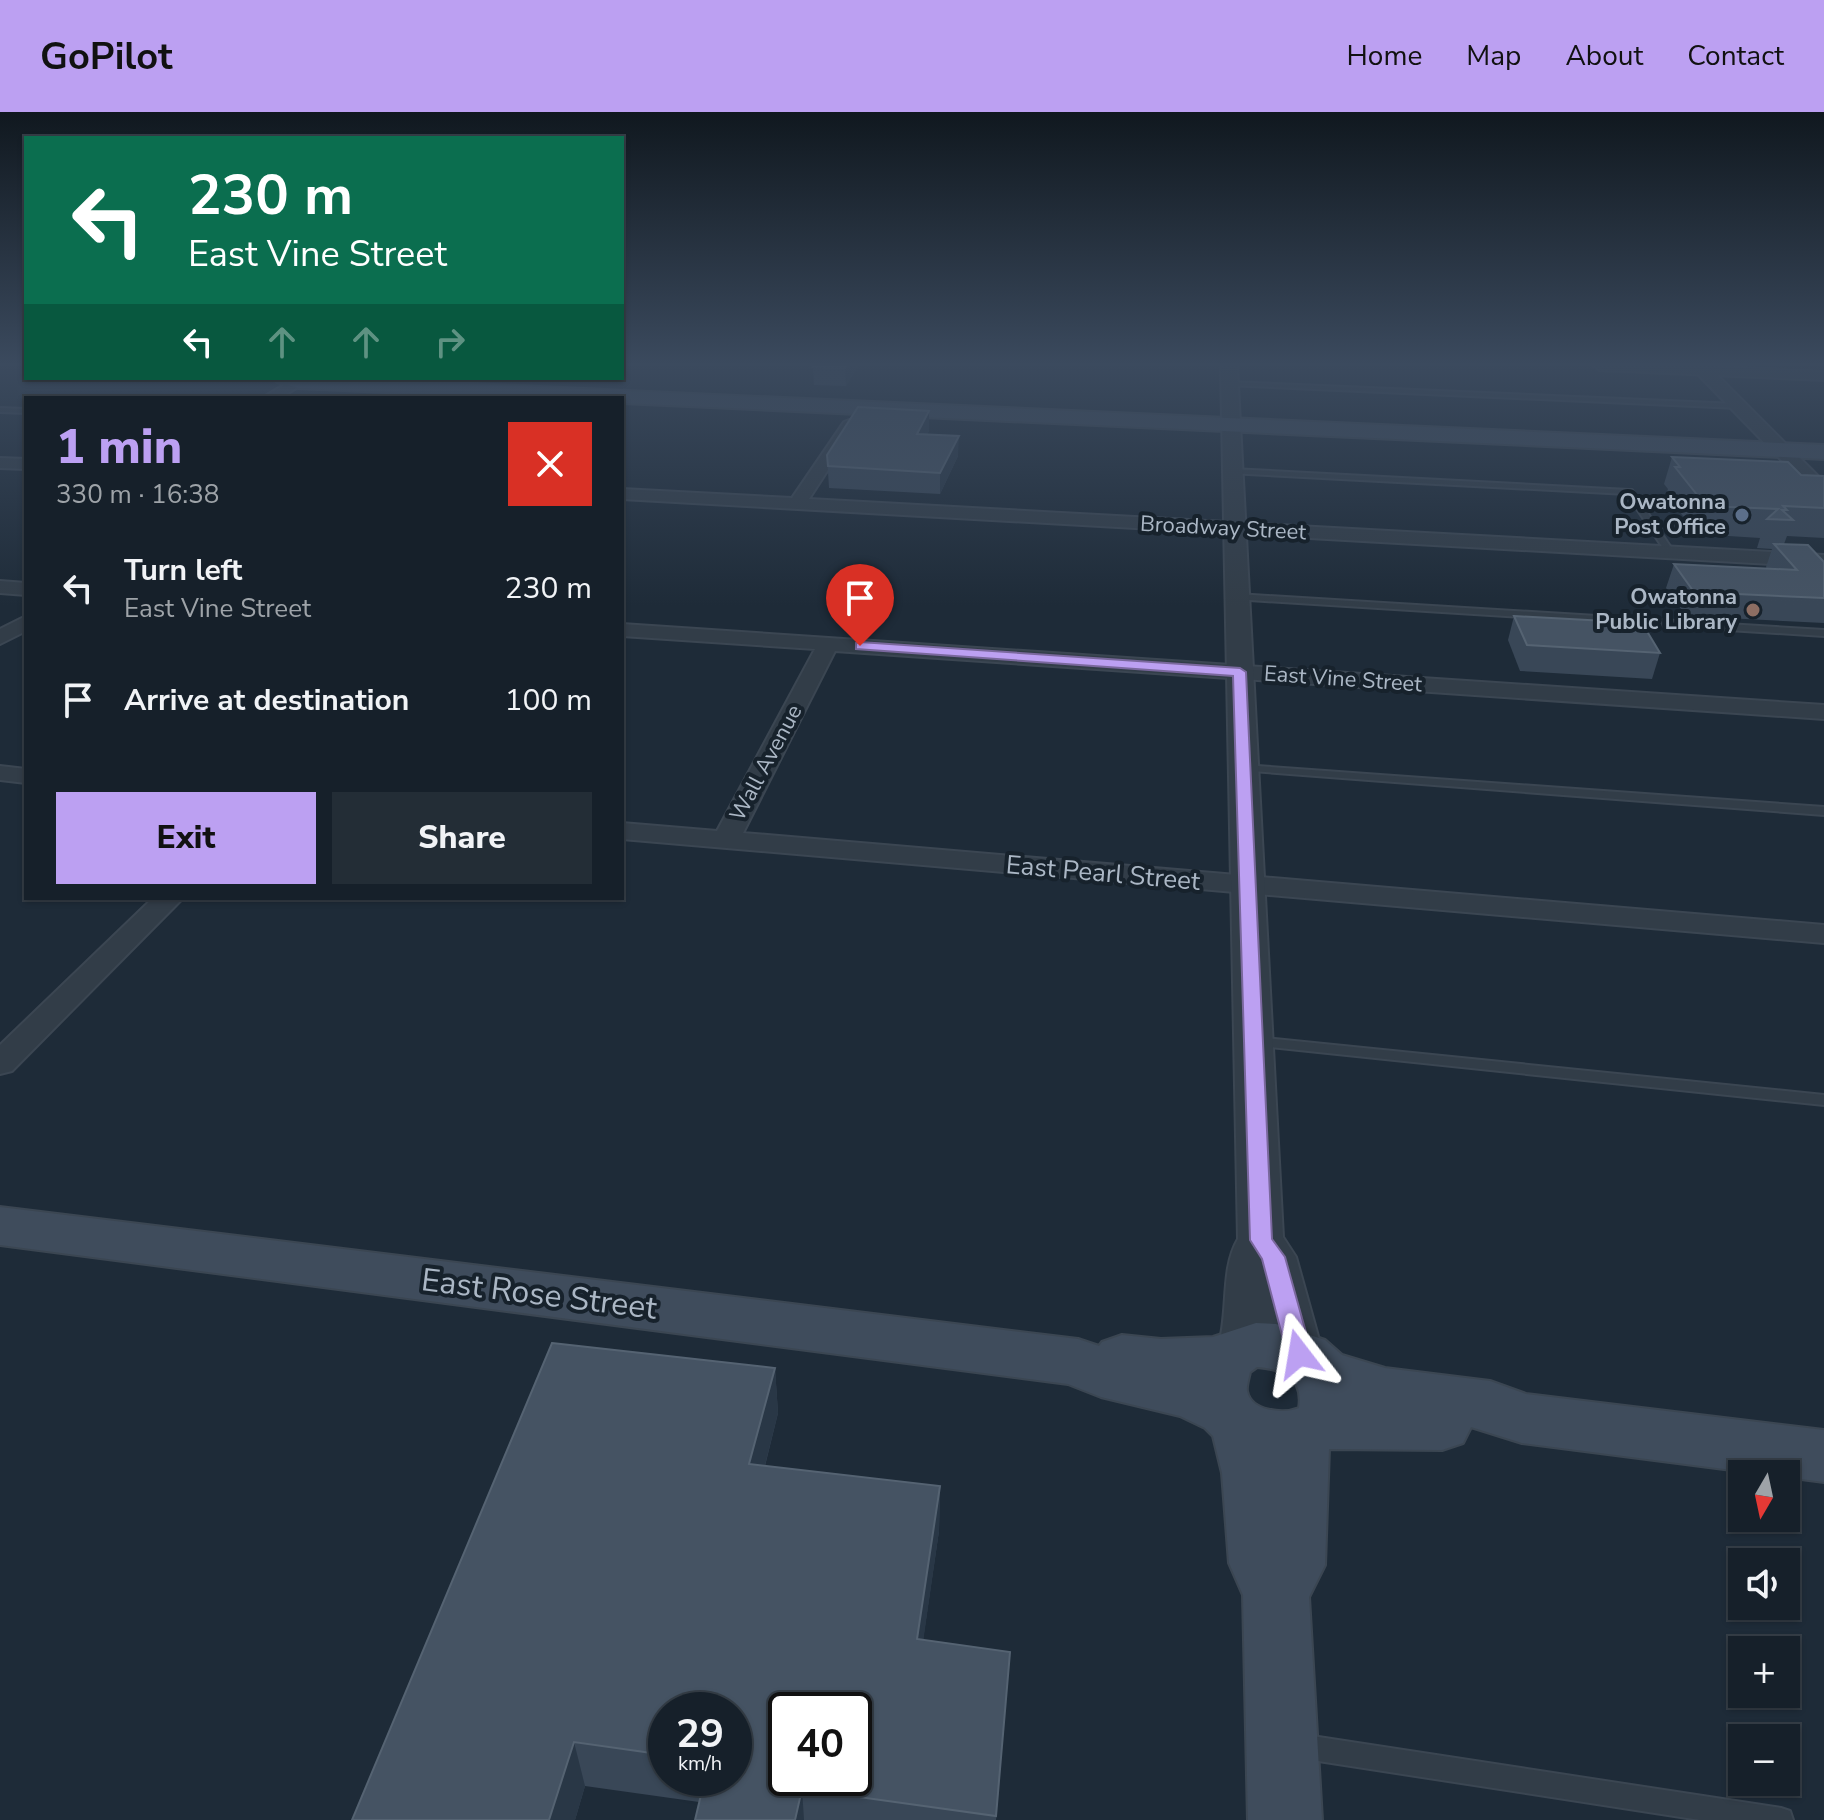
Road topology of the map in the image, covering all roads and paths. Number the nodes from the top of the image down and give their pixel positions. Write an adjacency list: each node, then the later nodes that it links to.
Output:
1 (835, 446): 12 (street)
2 (1231, 446): 9 (street)
3 (1690, 446): 5 (main road)
4 (1777, 446): 5 (street)
5 (1781, 450): 6 (main road); 10 (street)
6 (1824, 452)
7 (0, 463): 8 (street)
8 (24, 464)
9 (1232, 471): 13 (street); 14 (lane)
10 (1824, 493)
11 (624, 494): 12 (street, Broadway Street)
12 (797, 504): 13 (street, Broadway Street)
13 (1234, 528): 14 (street, Broadway Street); 18 (street)
14 (1670, 552): 15 (street, Broadway Street)
15 (1824, 561)
16 (0, 587): 17 (street)
17 (24, 589)
18 (1237, 597): 21 (lane); 24 (street)
19 (24, 623): 22 (street)
20 (624, 630): 23 (street, East Vine Street)
21 (1824, 633)
22 (0, 638)
23 (828, 644): 24 (street, East Vine Street); 31 (street, Wall Avenue)
24 (1240, 672): 25 (street, East Vine Street); 26 (street)
25 (1824, 712)
26 (1243, 768): 29 (lane); 32 (street)
27 (0, 773): 28 (street)
28 (24, 776)
29 (1824, 811)
30 (624, 831): 31 (street, East Pearl Street)
31 (726, 840): 32 (street, East Pearl Street)
32 (1248, 885): 34 (street, East Pearl Street); 35 (street)
33 (167, 900): 36 (street)
34 (1824, 934)
35 (1253, 1042): 37 (lane); 39 (street)
36 (0, 1064)
37 (1824, 1100)
38 (0, 1226): 40 (main road, East Rose Street)
39 (1261, 1240): 40 (street); 41 (street)
40 (1232, 1386): 41 (main road, East Rose Street); 41 (main road); 43 (main road)
41 (1311, 1397): 42 (main road); 43 (main road)
42 (1824, 1456)
43 (1276, 1594): 44 (main road)
44 (1283, 1743): 45 (main road); 46 (lane)
45 (1285, 1820)
46 (1781, 1820)

